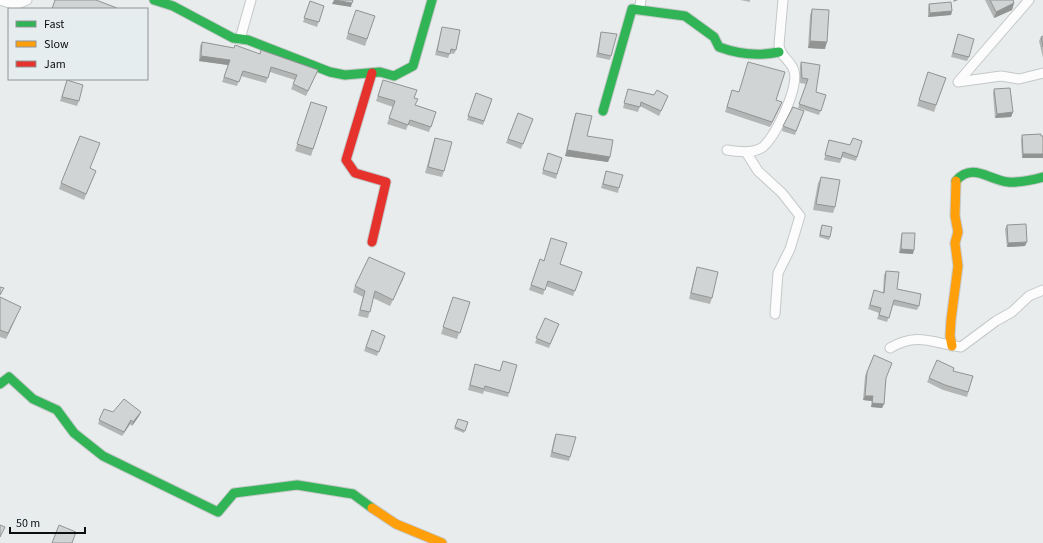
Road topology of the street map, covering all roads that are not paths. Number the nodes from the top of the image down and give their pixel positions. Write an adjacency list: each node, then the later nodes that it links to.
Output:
1 (0, 0): 2 (street)
2 (27, 0)
3 (154, 0): 10 (street)
4 (251, 0): 10 (street)
5 (432, 0): 12 (street)
6 (641, 0): 9 (street)
7 (783, 0): 11 (street)
8 (1029, 0): 13 (street)
9 (639, 10): 11 (street); 14 (street)
10 (240, 39): 12 (street)
11 (779, 52): 16 (street)
12 (372, 73): 18 (street)
13 (1043, 73)
14 (603, 111)
15 (727, 150): 16 (street)
16 (746, 152): 20 (street)
17 (1043, 176): 21 (street)
18 (372, 242)
19 (1043, 290): 21 (street)
20 (775, 314)
21 (952, 346): 22 (street)
22 (890, 348)
23 (0, 384): 24 (street)
24 (442, 543)

